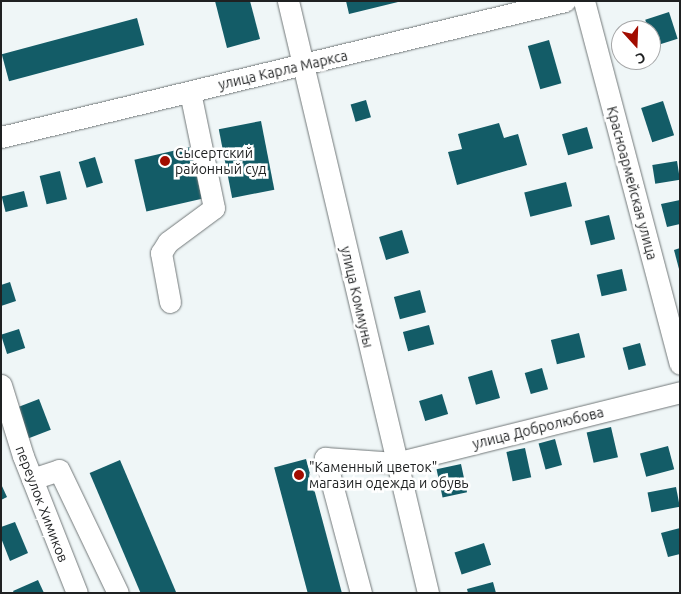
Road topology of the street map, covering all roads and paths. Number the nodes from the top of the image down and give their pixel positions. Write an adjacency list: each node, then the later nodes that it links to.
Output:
1 (288, 1): 4 (street, улица Коммуны)
2 (565, 1): 4 (street, улица Карла Маркса)
3 (584, 1): 8 (street, Красноармейская улица)
4 (302, 66): 5 (street, улица Карла Маркса); 11 (street, улица Коммуны)
5 (190, 92): 6 (street, улица Карла Маркса); 7 (street)
6 (1, 137)
7 (170, 302)
8 (680, 364)
9 (1, 385): 12 (street, переулок Химиков)
10 (680, 392): 11 (street, улица Добролюбова)
11 (396, 462): 15 (street, улица Добролюбова); 16 (street, улица Коммуны)
12 (32, 479): 13 (street, переулок Химиков); 14 (street)
13 (77, 593)
14 (118, 593)
15 (361, 593)
16 (428, 593)

